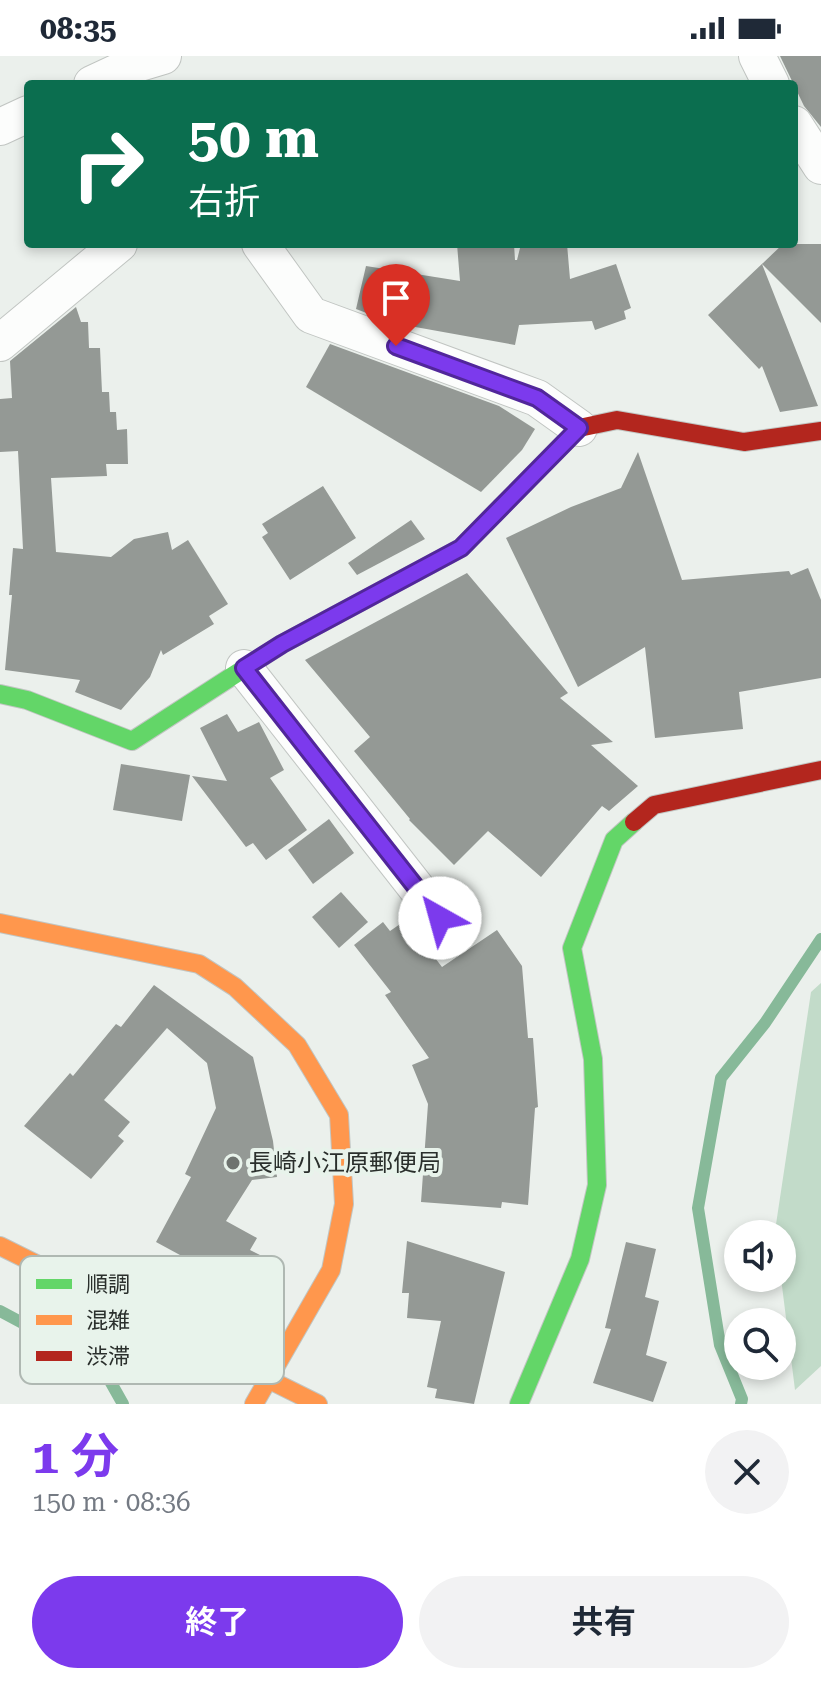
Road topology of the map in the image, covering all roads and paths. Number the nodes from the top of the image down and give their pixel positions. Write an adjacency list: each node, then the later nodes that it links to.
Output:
1 (757, 56): 4 (street)
2 (140, 65): 3 (street)
3 (102, 80)
4 (769, 80)
5 (24, 116): 6 (street)
6 (0, 127)
7 (798, 130): 8 (street)
8 (821, 166)
9 (114, 248): 11 (street)
10 (263, 248): 12 (street)
11 (0, 343)
12 (579, 428): 13 (street); 14 (street)
13 (821, 431)
14 (244, 668): 15 (street); 17 (street)
15 (0, 694)
16 (821, 770): 26 (street)
17 (440, 918)
18 (0, 923): 21 (street)
19 (0, 1246): 20 (street)
20 (20, 1256)
21 (284, 1355)
22 (267, 1384): 24 (street)
23 (278, 1384): 25 (street)
24 (254, 1404)
25 (318, 1404)
26 (519, 1404)

